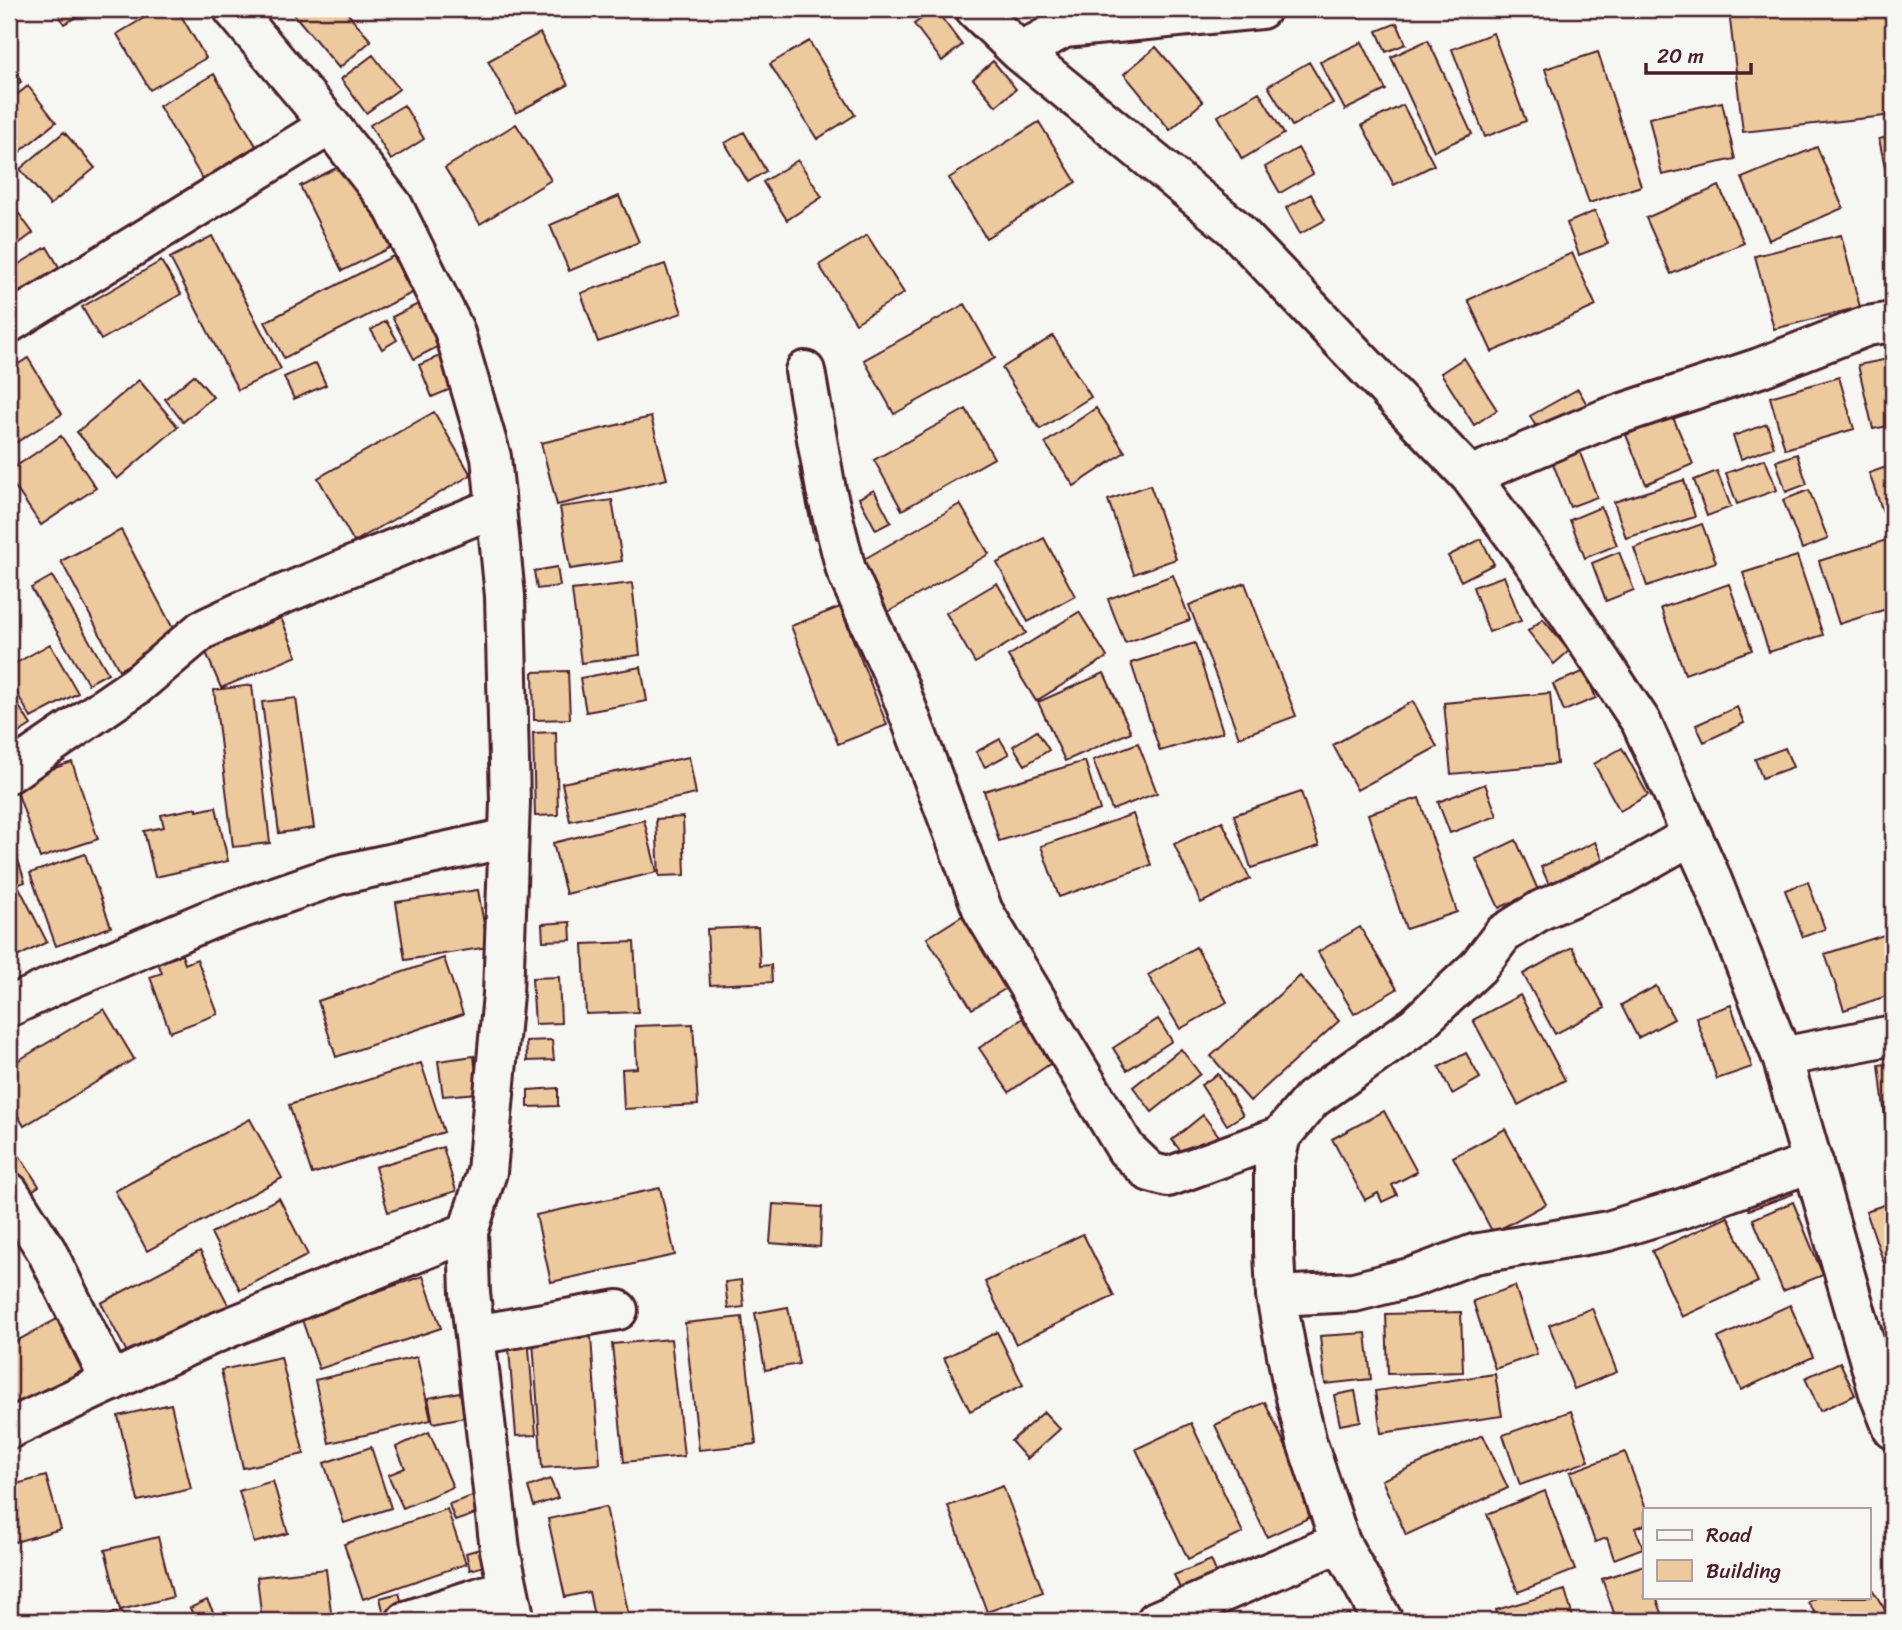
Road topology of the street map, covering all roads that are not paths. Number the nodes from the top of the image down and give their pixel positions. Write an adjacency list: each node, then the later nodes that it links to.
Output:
1 (233, 9): 5 (street)
2 (975, 9): 4 (street)
3 (1261, 9): 4 (street)
4 (1020, 52): 9 (street)
5 (330, 125): 7 (street); 10 (street)
6 (1893, 322): 9 (street)
7 (9, 323)
8 (805, 371): 17 (street)
9 (1470, 476): 12 (street)
10 (496, 507): 11 (street); 13 (street)
11 (9, 773)
12 (1692, 835): 16 (street); 17 (street)
13 (508, 838): 14 (street); 20 (street)
14 (9, 1007)
15 (1893, 1035): 16 (street)
16 (1782, 1057): 18 (street)
17 (1281, 1136): 21 (street)
18 (1813, 1162): 21 (street); 26 (street)
19 (9, 1192): 24 (street)
20 (468, 1232): 23 (street); 24 (street)
21 (1276, 1296): 27 (street)
22 (618, 1310): 23 (street)
23 (475, 1335): 28 (street)
24 (111, 1381): 25 (street)
25 (9, 1429)
26 (1893, 1429)
27 (1340, 1542): 30 (street); 31 (street)
28 (511, 1605): 29 (street)
29 (406, 1621)
30 (1156, 1621)
31 (1383, 1621)

